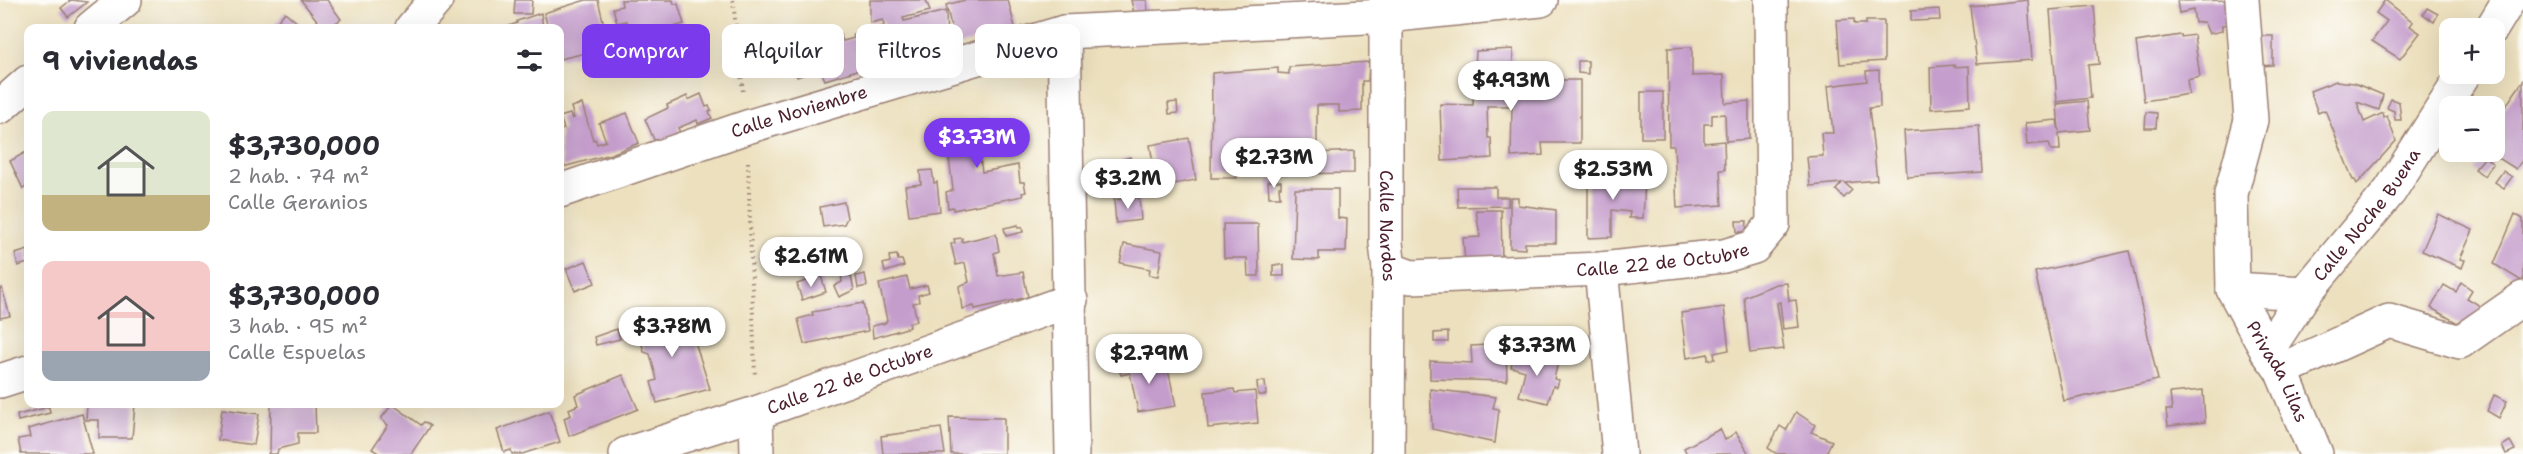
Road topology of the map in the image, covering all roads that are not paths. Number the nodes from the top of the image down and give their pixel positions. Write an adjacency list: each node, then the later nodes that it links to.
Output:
1 (125, 0): 9 (street)
2 (436, 0): 10 (street)
3 (1541, 0): 7 (street, Calle Noviembre)
4 (1771, 0): 19 (street, Calle 22 de Octubre)
5 (2242, 0): 20 (street)
6 (2509, 0): 8 (street)
7 (1386, 8): 11 (street, Calle Noviembre); 18 (street, Calle Nardos)
8 (2498, 18)
9 (97, 24)
10 (415, 24)
11 (1080, 31)
12 (975, 59): 17 (street, Calle Noviembre)
13 (1065, 78): 23 (street)
14 (2458, 84): 21 (street, Calle Noche Buena)
15 (24, 86): 16 (street)
16 (0, 107)
17 (564, 190)
18 (1389, 268): 19 (street, Calle 22 de Octubre); 31 (street, Calle Nardos)
19 (1601, 269): 32 (street)
20 (2233, 290): 21 (street, Calle Noche Buena); 24 (street, Privada Lilas)
21 (2305, 293): 24 (street)
22 (2523, 298): 24 (street)
23 (1071, 300): 27 (street, Calle 22 de Octubre); 30 (street)
24 (2274, 361): 33 (street, Privada Lilas)
25 (24, 373): 26 (street)
26 (0, 381)
27 (756, 413): 28 (street, Calle 22 de Octubre); 29 (street)
28 (626, 454)
29 (757, 454)
30 (1072, 454)
31 (1388, 454)
32 (1619, 454)
33 (2316, 454)

